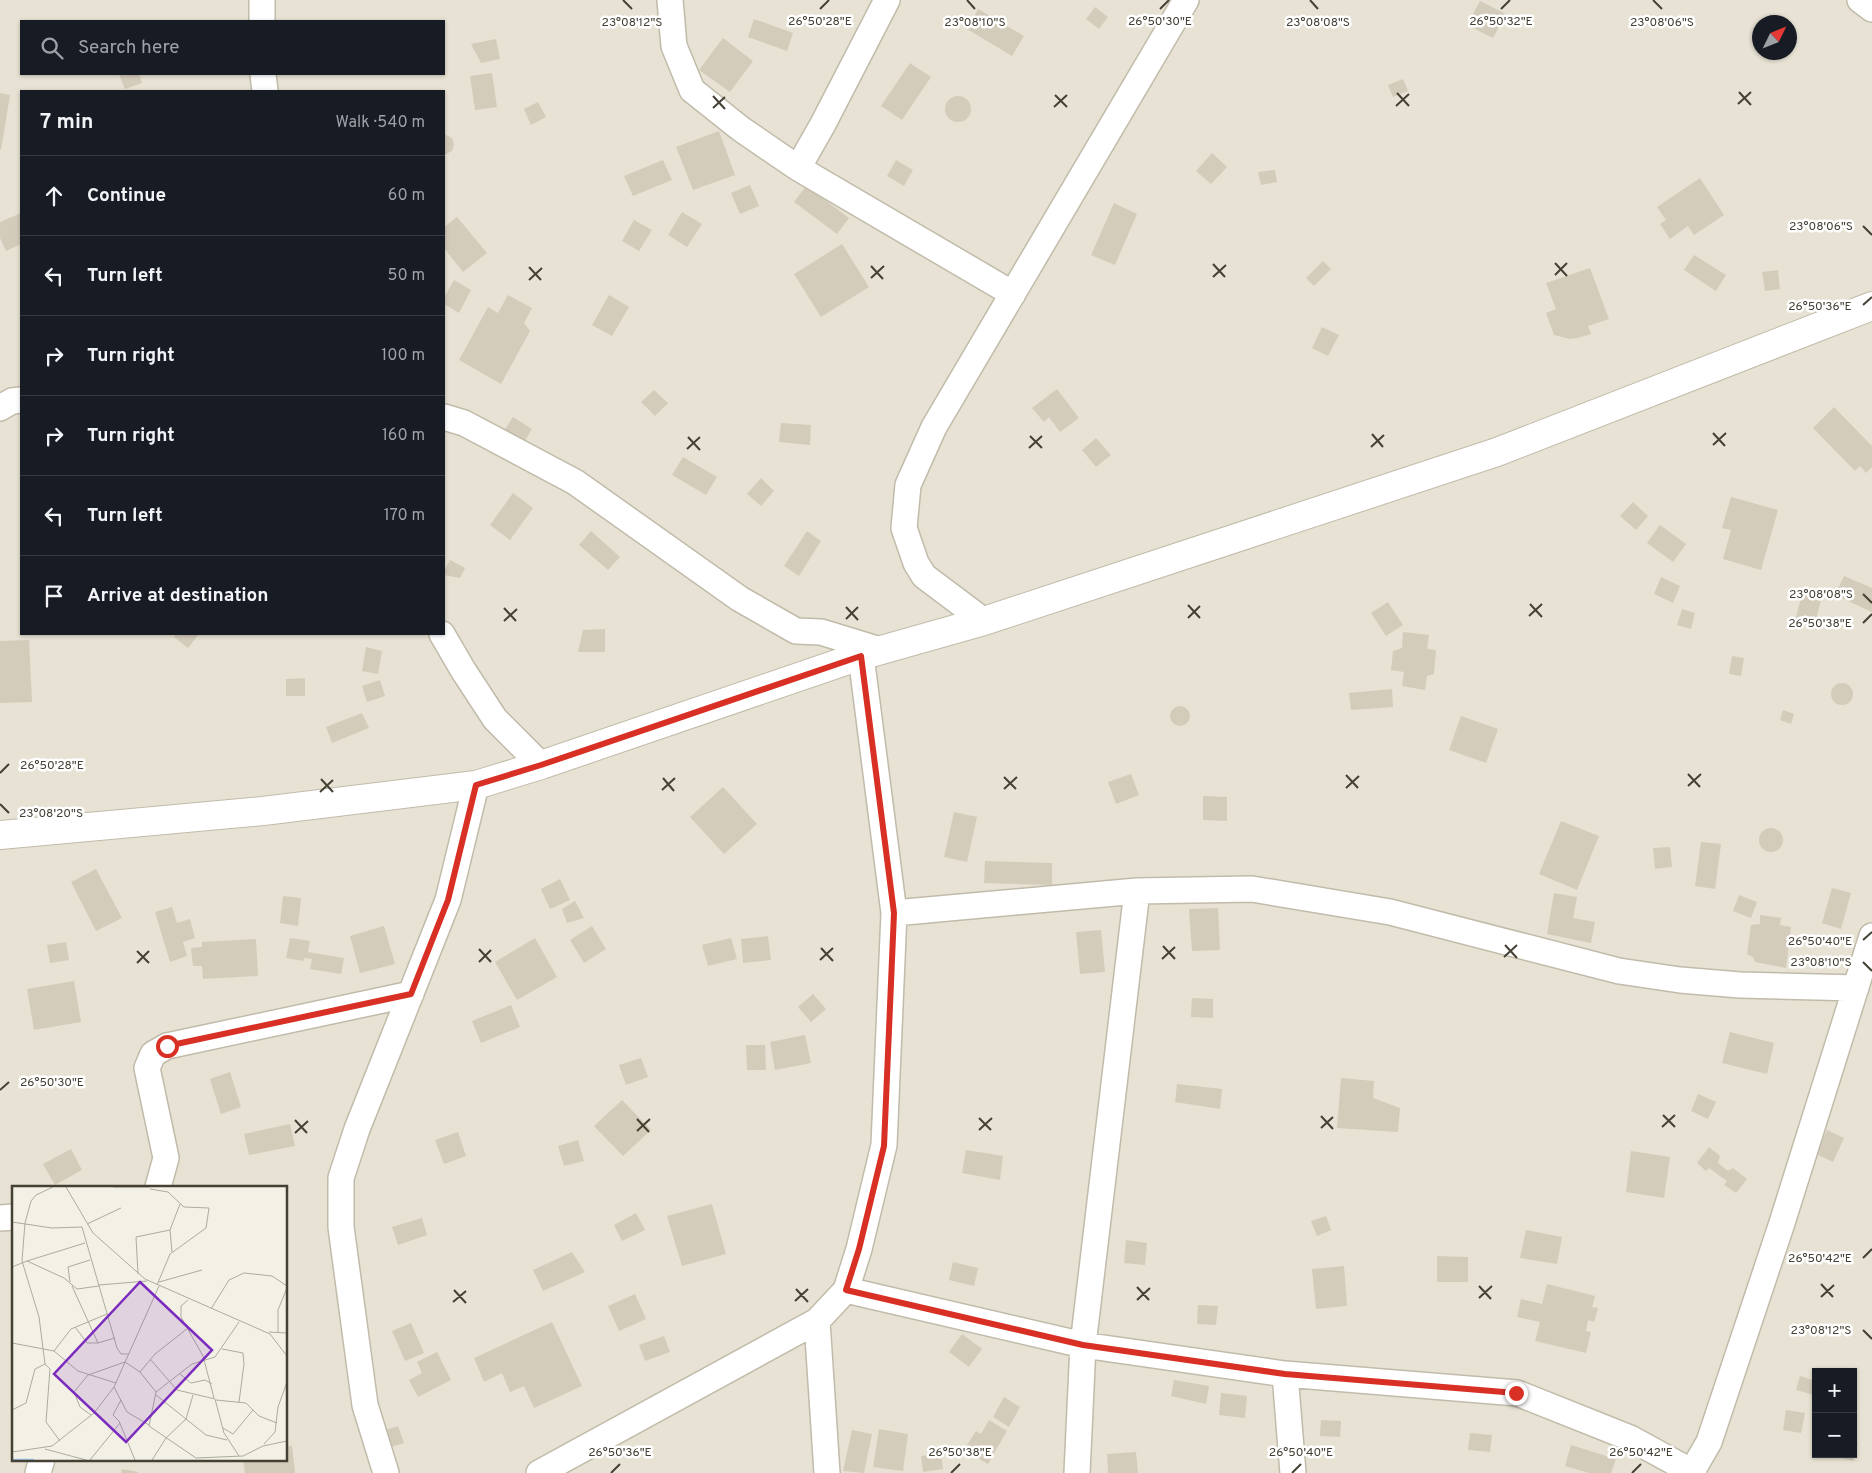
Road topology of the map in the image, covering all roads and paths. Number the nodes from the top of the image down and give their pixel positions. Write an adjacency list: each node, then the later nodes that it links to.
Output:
1 (262, 0): 7 (street)
2 (670, 0): 10 (street)
3 (886, 0): 10 (street)
4 (1186, 0): 11 (street)
5 (1860, 0): 6 (street)
6 (1872, 9)
7 (262, 20)
8 (263, 75): 9 (street)
9 (265, 90)
10 (798, 168): 11 (street)
11 (1013, 294): 16 (street)
12 (1872, 306): 16 (street)
13 (20, 400): 14 (street)
14 (0, 408)
15 (445, 417): 18 (street)
16 (984, 620): 18 (street)
17 (443, 635): 19 (street)
18 (871, 653): 19 (street); 23 (street)
19 (541, 765): 20 (street)
20 (476, 785): 21 (street); 26 (street)
21 (0, 834)
22 (1137, 891): 23 (street); 25 (street); 30 (street)
23 (894, 913): 28 (street)
24 (1872, 936): 25 (street)
25 (1856, 988): 33 (street)
26 (411, 994): 27 (street); 35 (street)
27 (158, 1186)
28 (846, 1290): 29 (street); 30 (street)
29 (817, 1321): 36 (street); 37 (street)
30 (1083, 1345): 31 (street); 38 (street)
31 (1285, 1374): 33 (street); 39 (street)
32 (42, 1460): 34 (street)
33 (1692, 1472)
34 (38, 1473)
35 (386, 1473)
36 (539, 1473)
37 (827, 1473)
38 (1077, 1473)
39 (1293, 1473)

